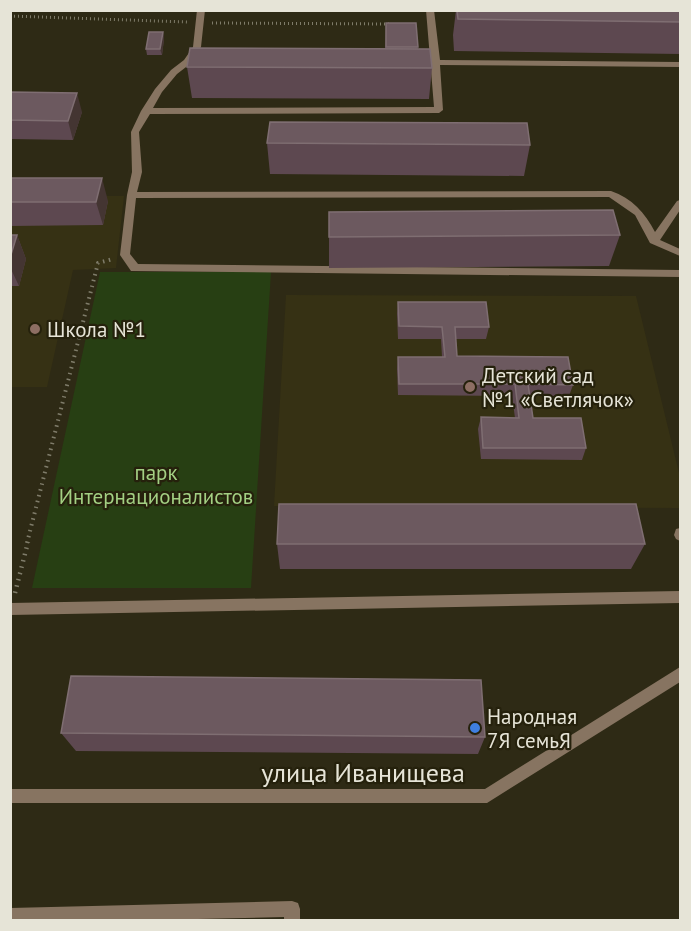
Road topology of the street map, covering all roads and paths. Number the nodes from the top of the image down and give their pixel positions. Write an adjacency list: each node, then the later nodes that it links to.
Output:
1 (201, 10): 4 (street)
2 (430, 10): 6 (street)
3 (10, 16): 4 (path)
4 (200, 23): 5 (path); 8 (street)
5 (397, 24)
6 (436, 62): 7 (street); 8 (street)
7 (681, 65)
8 (146, 111): 9 (street)
9 (132, 195): 11 (street); 13 (street)
10 (681, 203): 11 (street)
11 (654, 241): 12 (street)
12 (681, 253)
13 (125, 255): 14 (street); 16 (path)
14 (681, 274)
15 (681, 597): 16 (street)
16 (11, 609)
17 (681, 674): 18 (street, улица Иванищева)
18 (10, 796)
19 (10, 916): 20 (street)
20 (292, 921)

